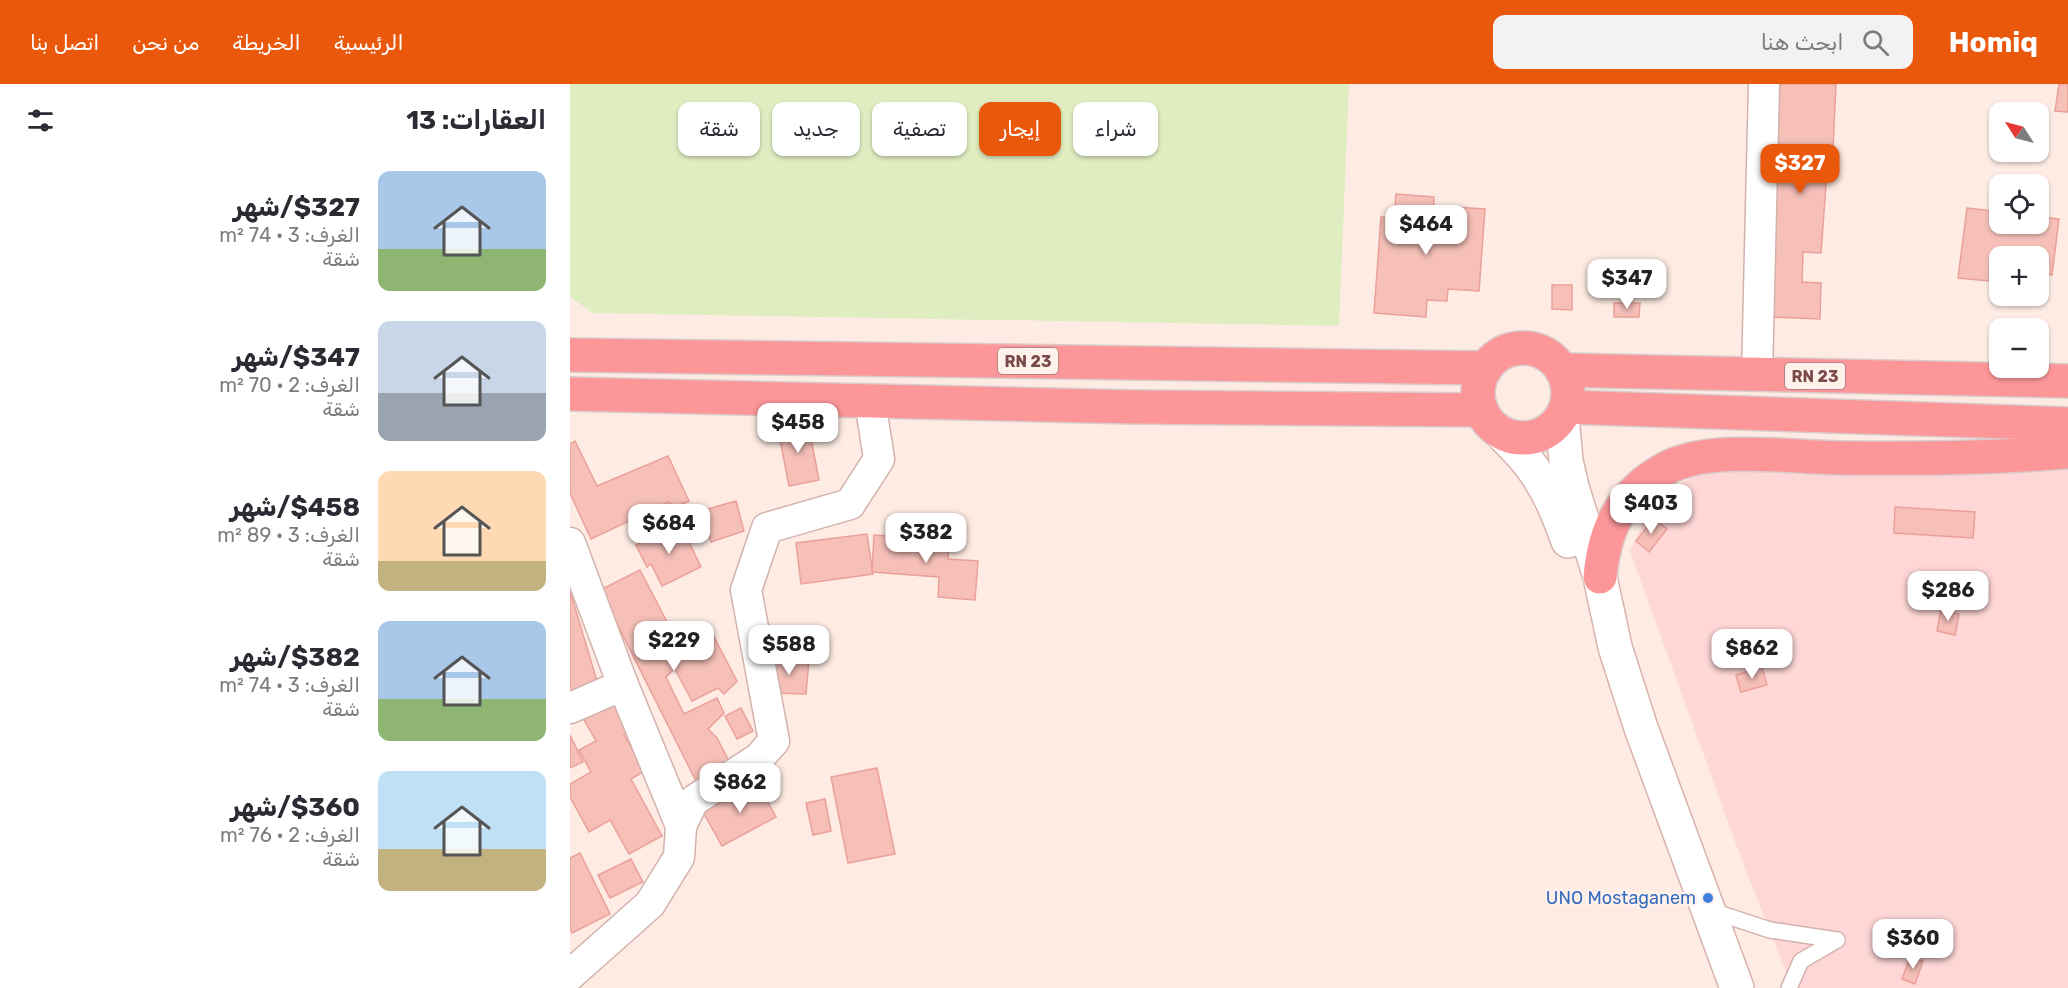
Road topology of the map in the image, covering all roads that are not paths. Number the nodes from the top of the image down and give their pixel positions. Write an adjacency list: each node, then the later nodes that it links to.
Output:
1 (1764, 84): 7 (street)
2 (570, 338): 4 (highway)
3 (570, 355): 4 (highway, RN 23)
4 (608, 355): 5 (highway, RN 23)
5 (1486, 368): 6 (highway); 12 (highway)
6 (1562, 370): 7 (highway, RN 23); 11 (highway)
7 (1757, 375): 8 (highway, RN 23)
8 (2068, 381)
9 (570, 394): 10 (highway)
10 (870, 401): 12 (highway); 20 (street)
11 (1564, 412): 12 (highway); 13 (highway, RN 23); 16 (main road)
12 (1490, 420): 17 (main road)
13 (2068, 424)
14 (2068, 452): 16 (highway)
15 (570, 543): 18 (street)
16 (1600, 577): 17 (main road)
17 (1615, 647): 21 (main road)
18 (623, 685): 19 (street); 20 (street)
19 (570, 708)
20 (681, 825): 22 (street)
21 (1708, 910): 23 (main road); 24 (lane)
22 (570, 975)
23 (1737, 988)
24 (1789, 988)

